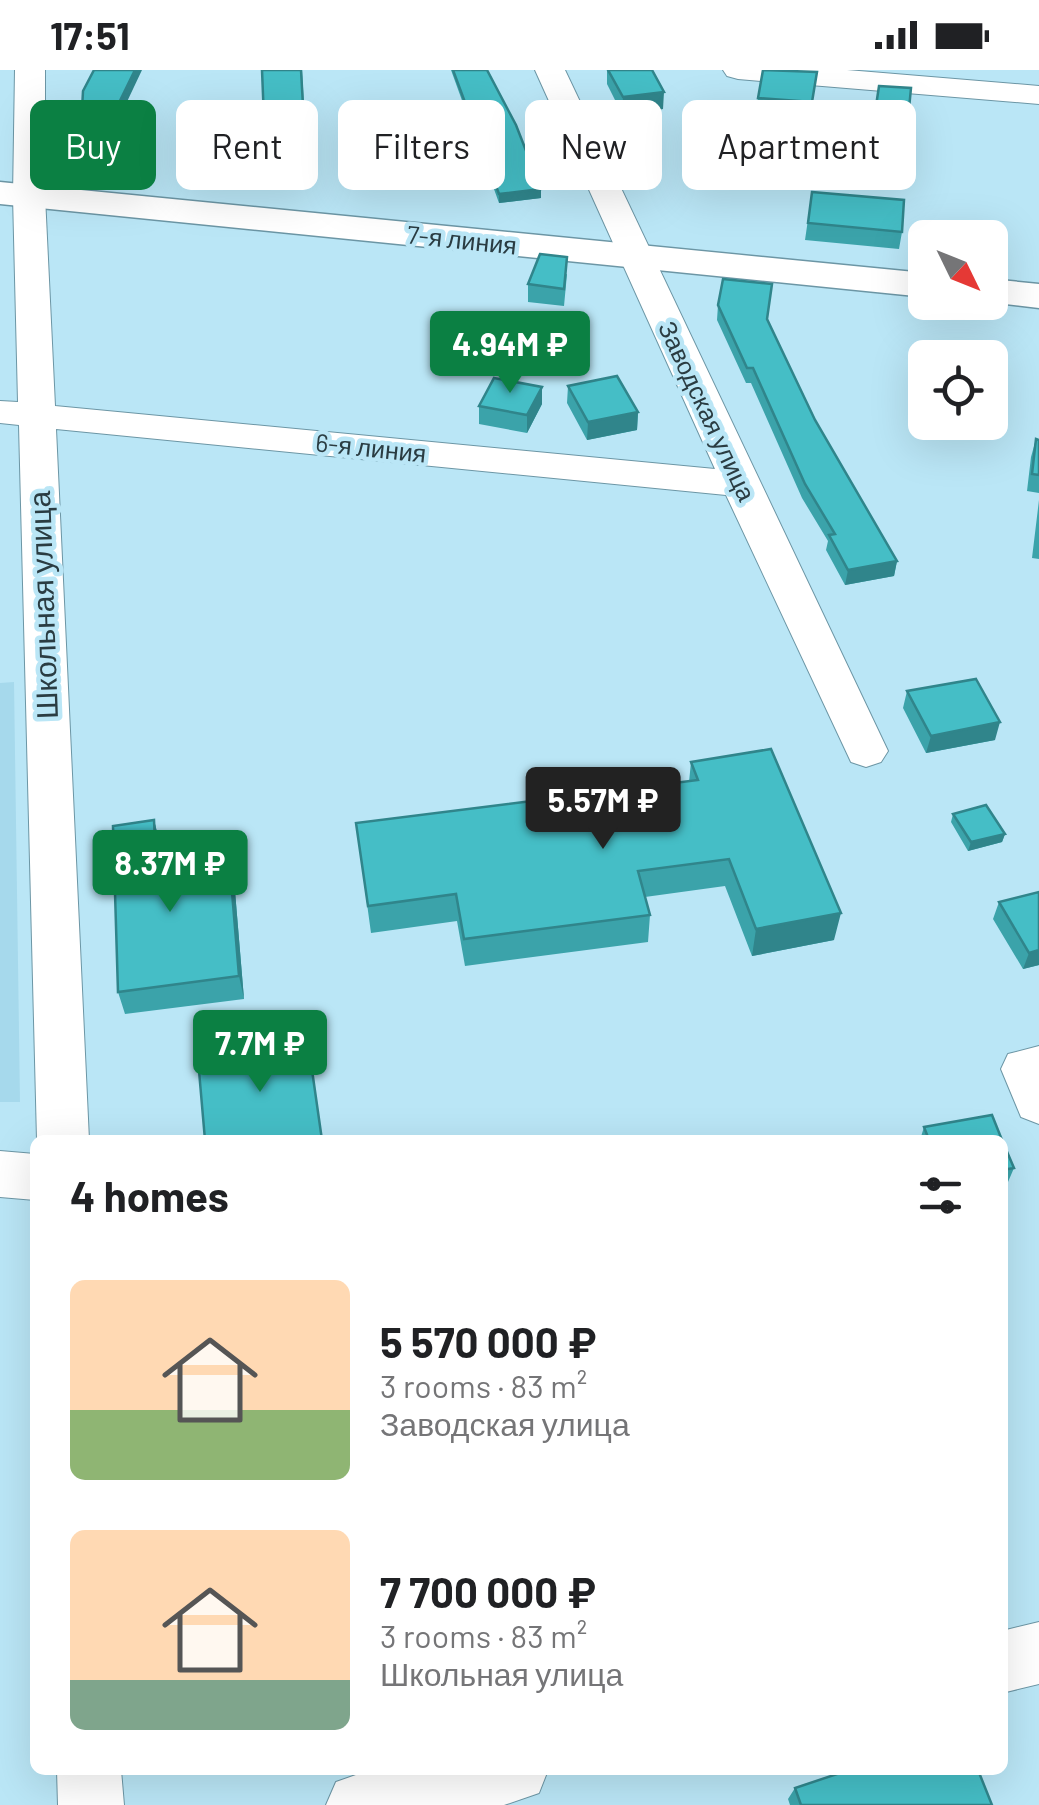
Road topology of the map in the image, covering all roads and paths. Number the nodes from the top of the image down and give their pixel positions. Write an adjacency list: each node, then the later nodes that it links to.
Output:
1 (30, 70): 5 (street, Школьная улица)
2 (550, 70): 6 (street, Заводская улица)
3 (738, 70): 4 (street)
4 (1039, 95)
5 (14, 195): 6 (main road, 7-я линия); 10 (street, Школьная улица)
6 (634, 258): 7 (main road, 7-я линия); 11 (street, Заводская улица)
7 (908, 283)
8 (1008, 293): 9 (main road)
9 (1039, 296)
10 (18, 414): 11 (street, 6-я линия); 13 (street, Школьная улица)
11 (742, 484): 12 (street, Заводская улица)
12 (866, 751)
13 (63, 1135)
14 (0, 1174): 15 (street)
15 (30, 1177)
16 (1039, 1654): 17 (street)
17 (1008, 1661)
18 (90, 1775): 20 (street)
19 (493, 1775): 21 (street)
20 (91, 1805)
21 (358, 1805)

